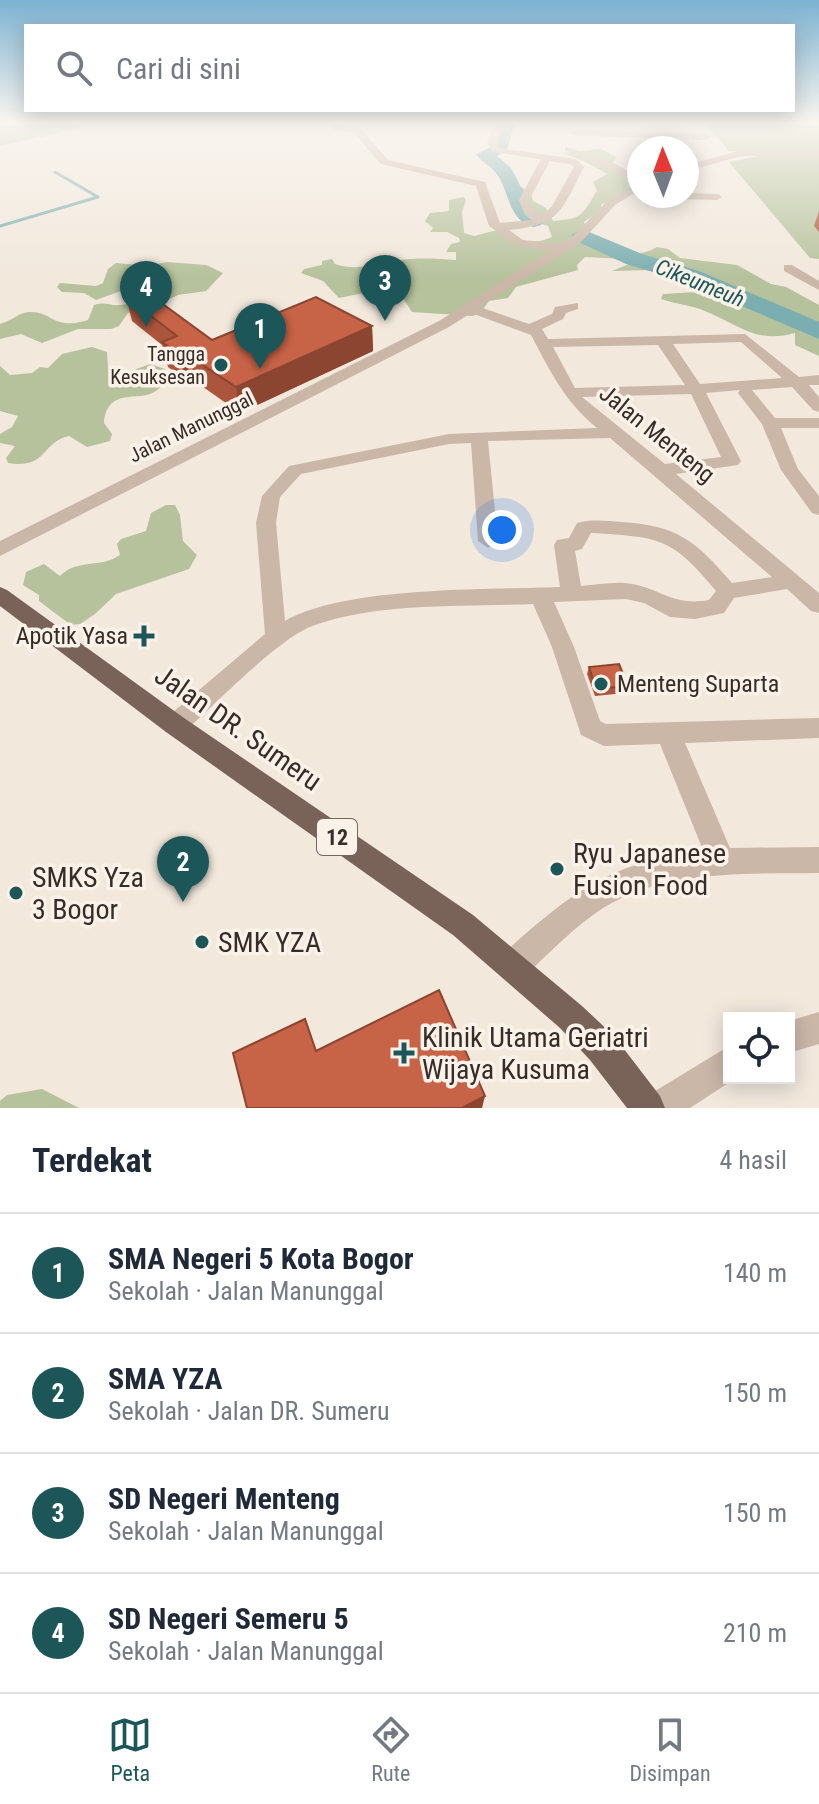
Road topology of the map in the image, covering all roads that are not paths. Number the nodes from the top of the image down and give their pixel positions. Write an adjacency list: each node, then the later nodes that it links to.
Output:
1 (438, 174): 8 (street)
2 (538, 174): 7 (street)
3 (575, 174): 7 (street)
4 (627, 192): 9 (street, Jalan Manunggal)
5 (699, 197): 6 (street)
6 (717, 197)
7 (543, 221): 8 (street)
8 (497, 227): 9 (street)
9 (562, 248): 13 (street, Jalan Manunggal)
10 (788, 268): 11 (street)
11 (819, 286)
12 (573, 306): 14 (street)
13 (471, 308): 14 (street, Jalan Menteng); 30 (street, Jalan Manunggal)
14 (530, 329): 16 (street, Jalan Menteng)
15 (662, 339): 16 (street); 18 (street); 19 (street)
16 (545, 343): 20 (street, Jalan Menteng)
17 (819, 380): 18 (street)
18 (805, 387): 19 (street); 22 (street)
19 (696, 389): 20 (street); 27 (street)
20 (570, 393): 25 (street, Jalan Menteng)
21 (746, 393): 23 (street)
22 (819, 407)
23 (770, 423): 24 (street); 28 (street)
24 (819, 423)
25 (612, 433): 26 (street); 27 (street, Jalan Menteng)
26 (479, 436): 29 (street); 37 (street)
27 (661, 470): 31 (street, Jalan Menteng)
28 (819, 509)
29 (488, 541)
30 (0, 549)
31 (792, 581): 32 (street); 36 (street, Jalan Menteng)
32 (727, 591): 34 (street); 34 (street)
33 (0, 595): 38 (main road, Jalan DR. Sumeru / 12)
34 (572, 595): 35 (street)
35 (541, 597): 37 (street); 40 (street)
36 (819, 605)
37 (276, 637): 38 (street)
38 (175, 725): 43 (main road, Jalan DR. Sumeru / 12)
39 (819, 728): 40 (street)
40 (668, 733): 42 (street)
41 (819, 860): 42 (street)
42 (722, 862): 43 (street)
43 (513, 966): 47 (main road, Jalan DR. Sumeru / 12)
44 (819, 1028): 45 (street)
45 (795, 1035)
46 (723, 1067): 48 (street)
47 (648, 1108)
48 (659, 1108)

